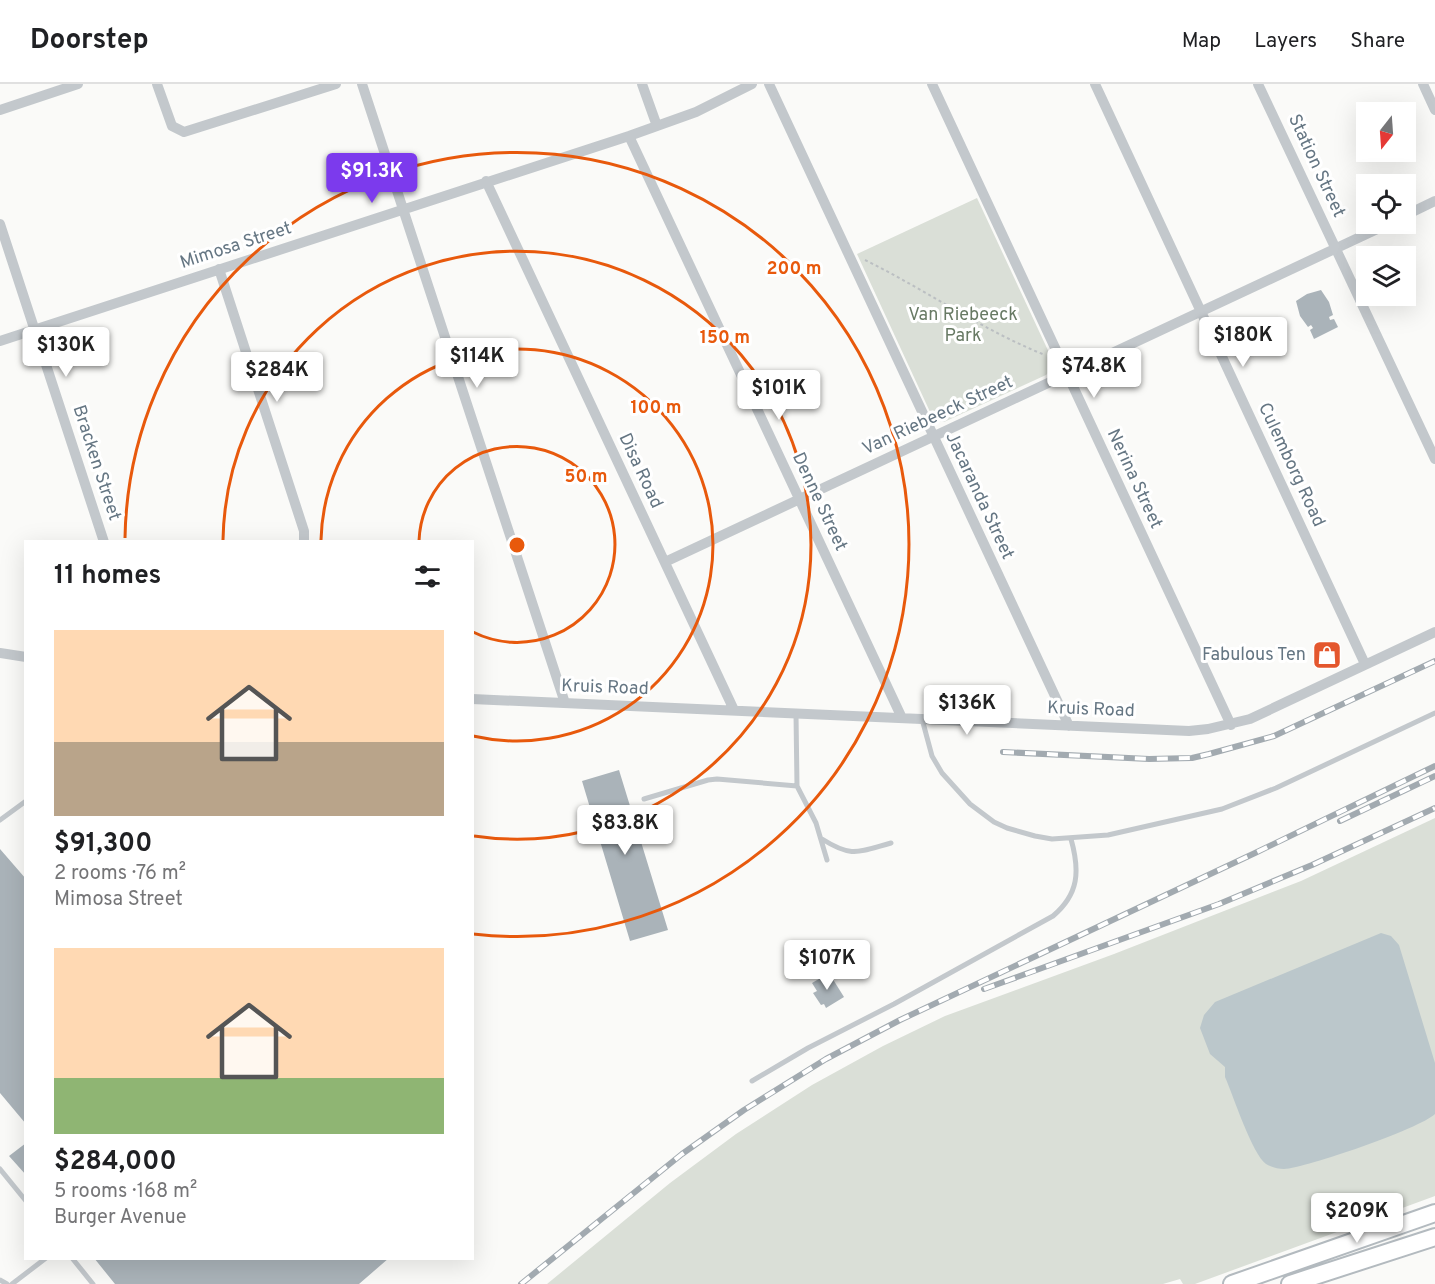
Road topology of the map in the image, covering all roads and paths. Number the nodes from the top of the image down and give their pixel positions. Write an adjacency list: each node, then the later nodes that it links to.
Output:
1 (78, 84): 12 (street)
2 (157, 84): 3 (street)
3 (336, 84)
4 (363, 84): 18 (street)
5 (642, 84): 14 (street)
6 (752, 84): 14 (street, Mimosa Street)
7 (769, 84): 23 (street, Jacaranda Street)
8 (932, 84): 28 (street, Nerina Street)
9 (1095, 84): 25 (street, Culemborg Road)
10 (1258, 84): 22 (street, Station Street)
11 (1423, 84): 13 (street)
12 (0, 110)
13 (1435, 110)
14 (657, 126): 15 (street, Mimosa Street)
15 (629, 136): 16 (street, Mimosa Street); 32 (street, Denne Street)
16 (486, 181): 18 (street, Mimosa Street); 35 (street, Disa Road)
17 (1435, 201): 19 (street)
18 (404, 208): 24 (street, Mimosa Street); 41 (street)
19 (1416, 210)
20 (0, 224): 26 (street, Bracken Street)
21 (1366, 234): 22 (street, Van Riebeeck Street)
22 (1336, 248): 25 (street, Van Riebeeck Street); 31 (street, Station Street)
23 (846, 251): 28 (path); 30 (street, Jacaranda Street)
24 (219, 269): 26 (street, Mimosa Street); 34 (street)
25 (1201, 310): 29 (street, Van Riebeeck Street); 39 (street, Culemborg Road)
26 (34, 329): 27 (street, Mimosa Street); 33 (street, Bracken Street)
27 (0, 341)
28 (1060, 361): 29 (street, Nerina Street)
29 (1066, 374): 30 (street, Van Riebeeck Street); 47 (street, Nerina Street)
30 (932, 436): 32 (street, Van Riebeeck Street); 48 (street, Jacaranda Street)
31 (1435, 459)
32 (799, 499): 35 (street, Van Riebeeck Street); 45 (street, Denne Street)
33 (103, 540)
34 (303, 540)
35 (665, 562): 42 (street, Disa Road)
36 (1435, 632): 39 (street, Kruis Road)
37 (0, 653): 38 (street)
38 (24, 657)
39 (1365, 664): 47 (street, Kruis Road)
40 (474, 699): 41 (street, Kruis Road)
41 (565, 703): 42 (street, Kruis Road)
42 (734, 710): 44 (street, Kruis Road)
43 (1435, 713): 54 (lane)
44 (796, 714): 45 (street, Kruis Road); 49 (lane)
45 (902, 718): 46 (street, Kruis Road)
46 (922, 720): 48 (street, Kruis Road); 54 (lane)
47 (1231, 725): 48 (street, Kruis Road)
48 (1069, 726)
49 (796, 786): 50 (lane); 53 (lane)
50 (644, 799)
51 (24, 802): 52 (lane)
52 (0, 820)
53 (822, 839): 55 (lane); 56 (lane)
54 (1071, 839): 57 (lane)
55 (891, 843)
56 (827, 860)
57 (752, 1081)
58 (0, 1169): 59 (lane)
59 (24, 1199)
60 (1435, 1213): 68 (main road)
61 (1435, 1237): 69 (main road)
62 (43, 1260): 66 (lane)
63 (74, 1260): 67 (lane)
64 (0, 1280): 65 (lane)
65 (7, 1284)
66 (12, 1284)
67 (93, 1284)
68 (1232, 1284)
69 (1290, 1284)

